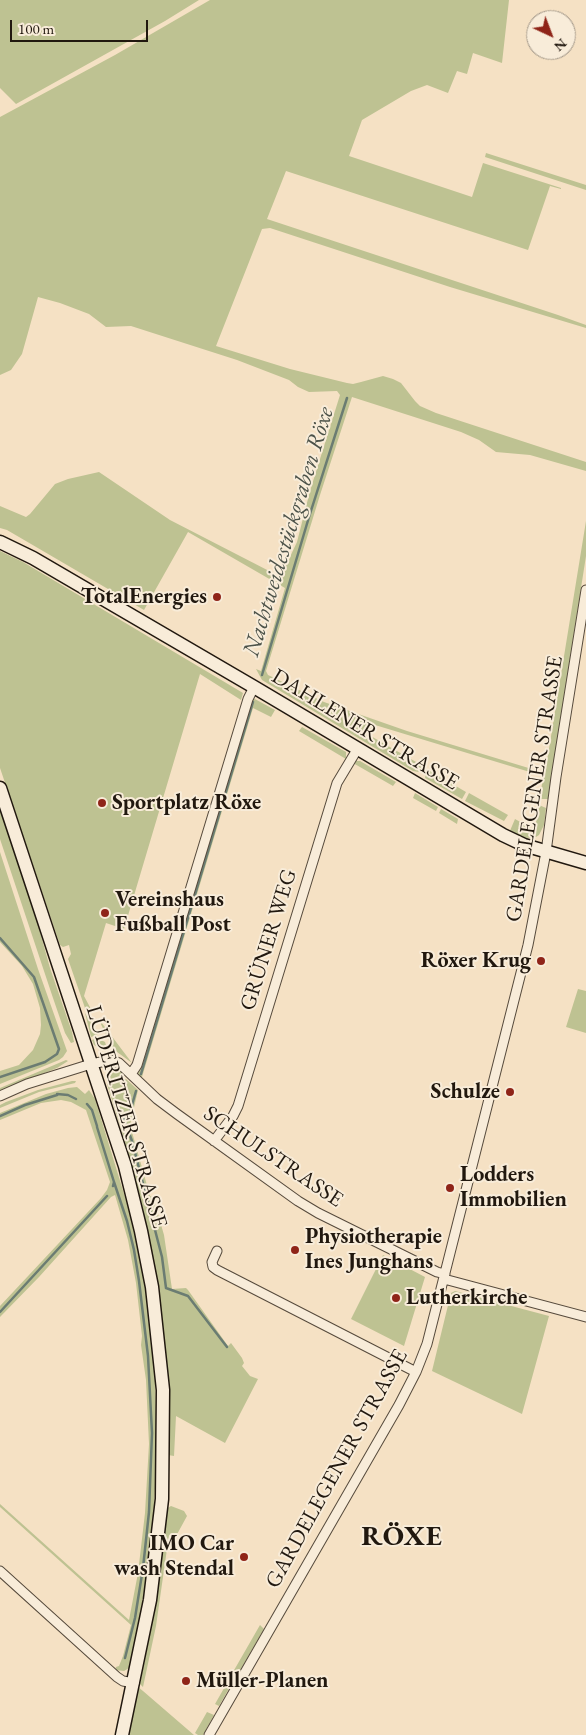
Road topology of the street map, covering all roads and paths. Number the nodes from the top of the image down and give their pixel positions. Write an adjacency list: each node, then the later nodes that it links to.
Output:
1 (0, 542): 3 (main road, DAHLENER STRASSE)
2 (586, 590): 6 (street, GARDELEGENER STRASSE)
3 (254, 687): 4 (main road, DAHLENER STRASSE); 9 (street)
4 (358, 748): 6 (main road, DAHLENER STRASSE); 11 (street, GRÜNER WEG)
5 (0, 788): 8 (main road, LÜDERITZER STRASSE)
6 (546, 852): 7 (main road, DAHLENER STRASSE); 13 (street, GARDELEGENER STRASSE)
7 (586, 863)
8 (91, 1064): 9 (street, SCHULSTRASSE); 10 (street, SCHULSTRASSE); 17 (main road, LÜDERITZER STRASSE)
9 (131, 1074): 11 (street, SCHULSTRASSE)
10 (0, 1096)
11 (214, 1141): 13 (street, SCHULSTRASSE)
12 (217, 1251): 15 (street)
13 (444, 1276): 14 (street, SCHULSTRASSE); 15 (street, GARDELEGENER STRASSE)
14 (586, 1317)
15 (416, 1372): 19 (street, GARDELEGENER STRASSE)
16 (0, 1571): 17 (street)
17 (134, 1683): 18 (main road, LÜDERITZER STRASSE)
18 (122, 1735)
19 (209, 1735)

